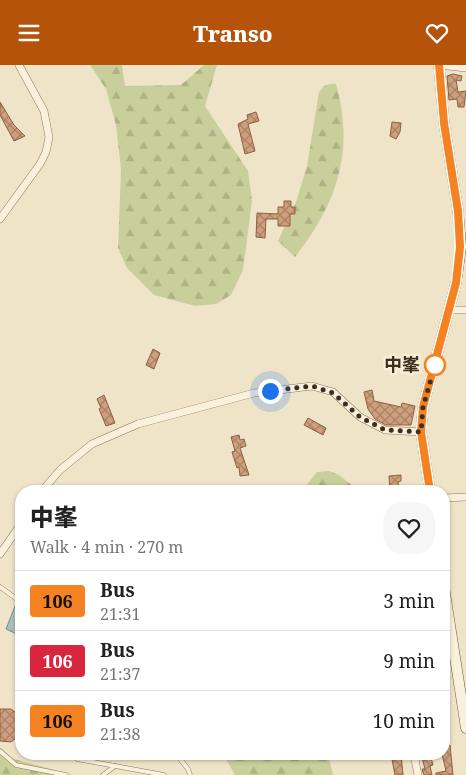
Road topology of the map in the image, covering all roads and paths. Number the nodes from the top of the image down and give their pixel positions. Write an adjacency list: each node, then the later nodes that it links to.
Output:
1 (19, 65): 4 (street)
2 (439, 65): 3 (street); 6 (main road)
3 (466, 68)
4 (0, 219)
5 (466, 309): 6 (street)
6 (449, 310): 7 (main road)
7 (421, 432): 8 (street); 9 (main road)
8 (47, 485)
9 (429, 485)
10 (466, 497): 11 (street)
11 (450, 498)
12 (15, 533): 13 (street)
13 (0, 555)
14 (0, 587): 15 (lane)
15 (15, 598)
16 (450, 636): 17 (main road)
17 (463, 681): 18 (main road)
18 (466, 728)
19 (0, 751): 24 (lane)
20 (82, 760): 23 (lane)
21 (181, 760): 27 (lane)
22 (415, 760): 28 (street)
23 (115, 766): 25 (lane); 26 (lane)
24 (66, 775)
25 (103, 775)
26 (164, 775)
27 (190, 775)
28 (418, 775)

